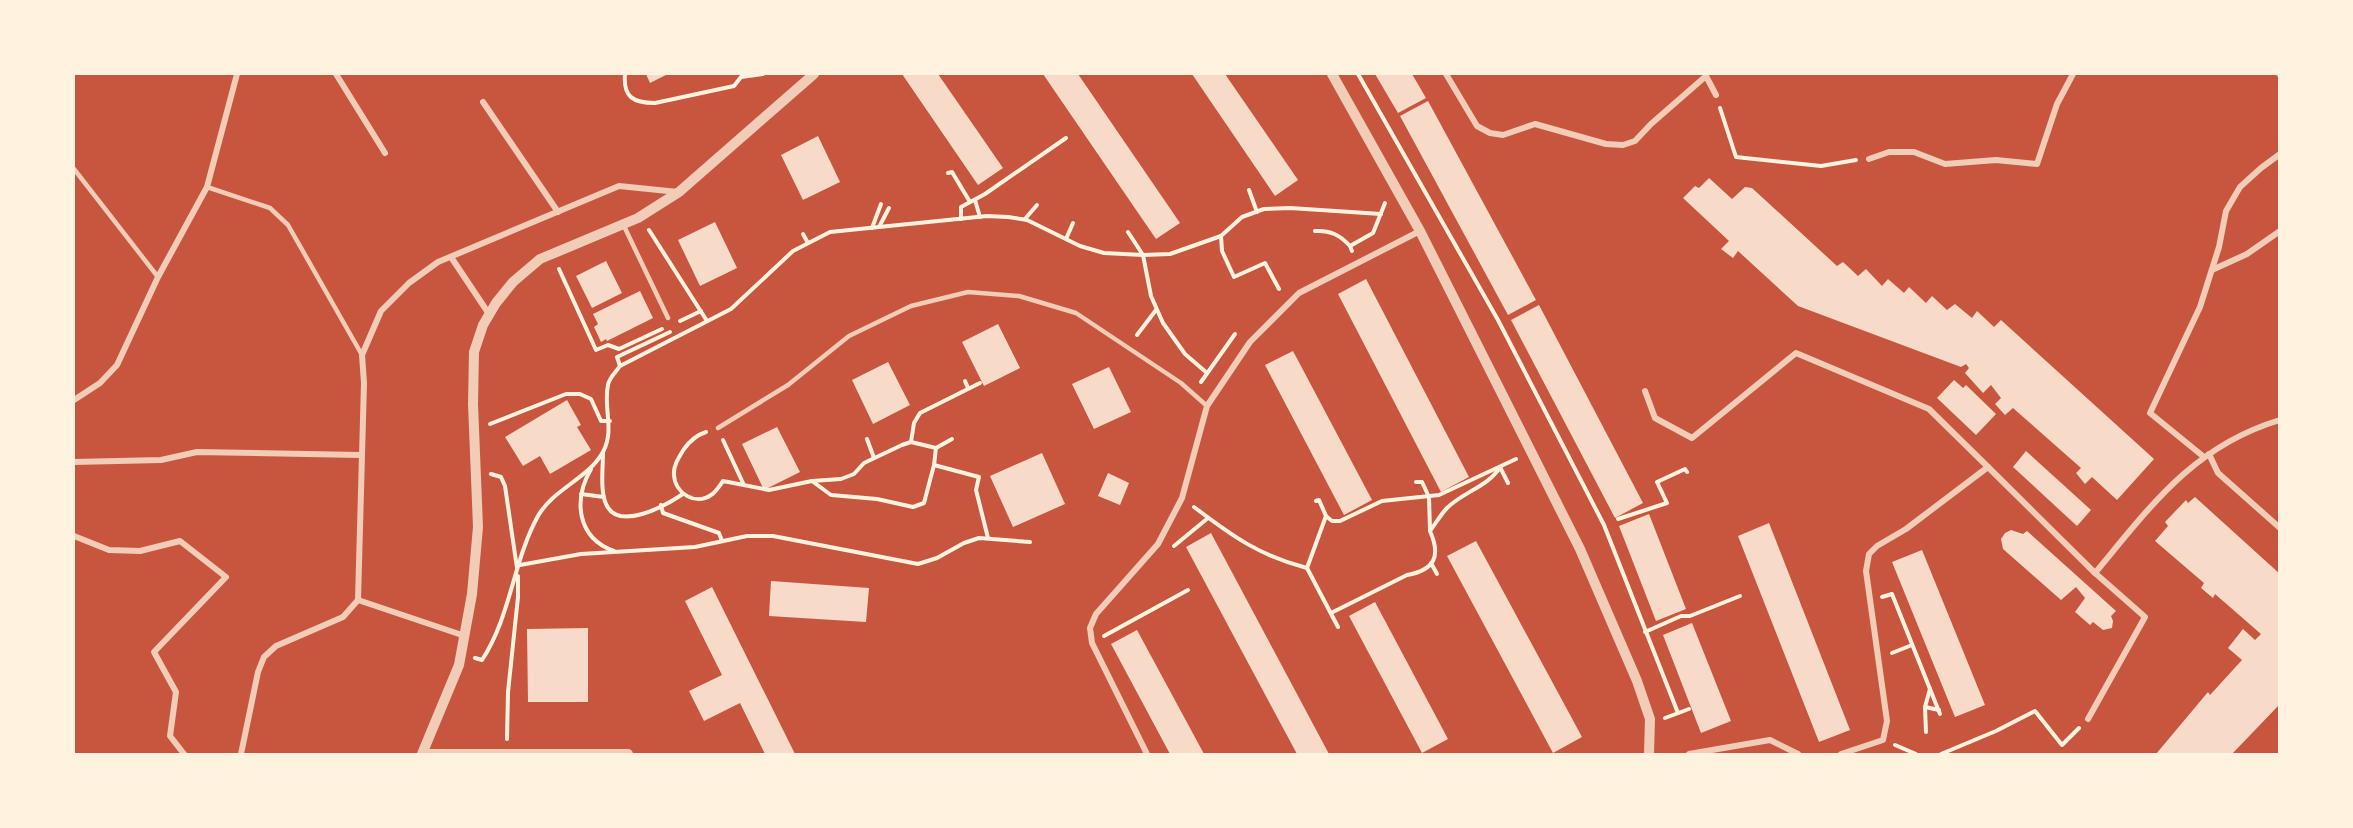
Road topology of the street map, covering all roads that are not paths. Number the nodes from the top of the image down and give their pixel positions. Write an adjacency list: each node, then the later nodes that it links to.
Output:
1 (237, 74): 13 (street)
2 (336, 74): 9 (street)
3 (814, 74): 14 (street)
4 (1332, 74): 17 (street)
5 (1446, 74): 7 (street)
6 (2073, 74): 11 (street)
7 (1716, 95)
8 (483, 102): 15 (street)
9 (385, 153)
10 (2280, 154): 20 (street)
11 (1869, 159)
12 (74, 169): 21 (lane)
13 (207, 188): 21 (street); 24 (lane)
14 (679, 192): 15 (street); 16 (street)
15 (558, 212): 19 (street)
16 (622, 224): 22 (street); 23 (lane)
17 (1420, 231): 27 (street); 45 (street)
18 (2280, 231): 20 (street)
19 (451, 257): 22 (street); 24 (street)
20 (2212, 270): 31 (street)
21 (158, 277): 26 (street)
22 (489, 314): 38 (street)
23 (668, 318)
24 (362, 355): 30 (street)
25 (1645, 391): 33 (street)
26 (74, 400)
27 (1208, 406): 29 (lane); 44 (street)
28 (2280, 420): 31 (street)
29 (718, 428)
30 (360, 455): 32 (street); 37 (street)
31 (2206, 456): 34 (street); 36 (street)
32 (74, 462)
33 (1988, 467): 36 (street); 48 (street)
34 (2280, 528)
35 (74, 536): 40 (street)
36 (2095, 573): 39 (street)
37 (358, 600): 38 (street); 41 (street)
38 (465, 636): 42 (street)
39 (2088, 719)
40 (184, 754)
41 (241, 754)
42 (422, 754): 43 (street)
43 (628, 754)
44 (1147, 754)
45 (1649, 754)
46 (1689, 754): 47 (street)
47 (1797, 754)
48 (1841, 754)

